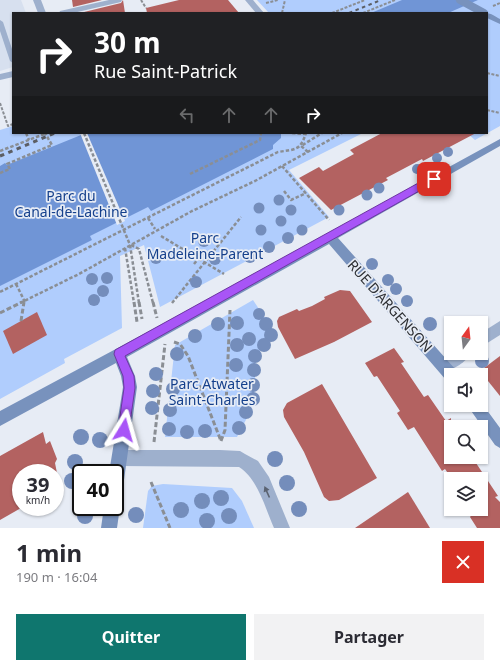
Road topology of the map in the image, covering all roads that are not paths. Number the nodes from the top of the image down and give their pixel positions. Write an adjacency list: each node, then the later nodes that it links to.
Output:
1 (37, 0): 5 (street)
2 (118, 0): 6 (street)
3 (248, 0): 7 (street)
4 (460, 0): 8 (main road, bridge)
5 (42, 12)
6 (67, 12)
7 (259, 12)
8 (482, 12)
9 (488, 16): 11 (main road)
10 (0, 22): 12 (lane)
11 (500, 22)
12 (12, 59)
13 (12, 74): 14 (street)
14 (0, 77)
15 (500, 142): 16 (main road)
16 (330, 237): 19 (main road); 21 (main road, RUE D'ARGENSON)
17 (500, 327): 18 (street)
18 (488, 336)
19 (119, 354): 24 (main road); 26 (main road)
20 (457, 360): 22 (street)
21 (445, 368)
22 (449, 368)
23 (479, 412): 25 (main road)
24 (0, 419)
25 (500, 440)
26 (120, 458): 27 (main road); 30 (street, one-way to 26)
27 (119, 464)
28 (111, 516): 29 (main road)
29 (109, 528)
30 (282, 528)

